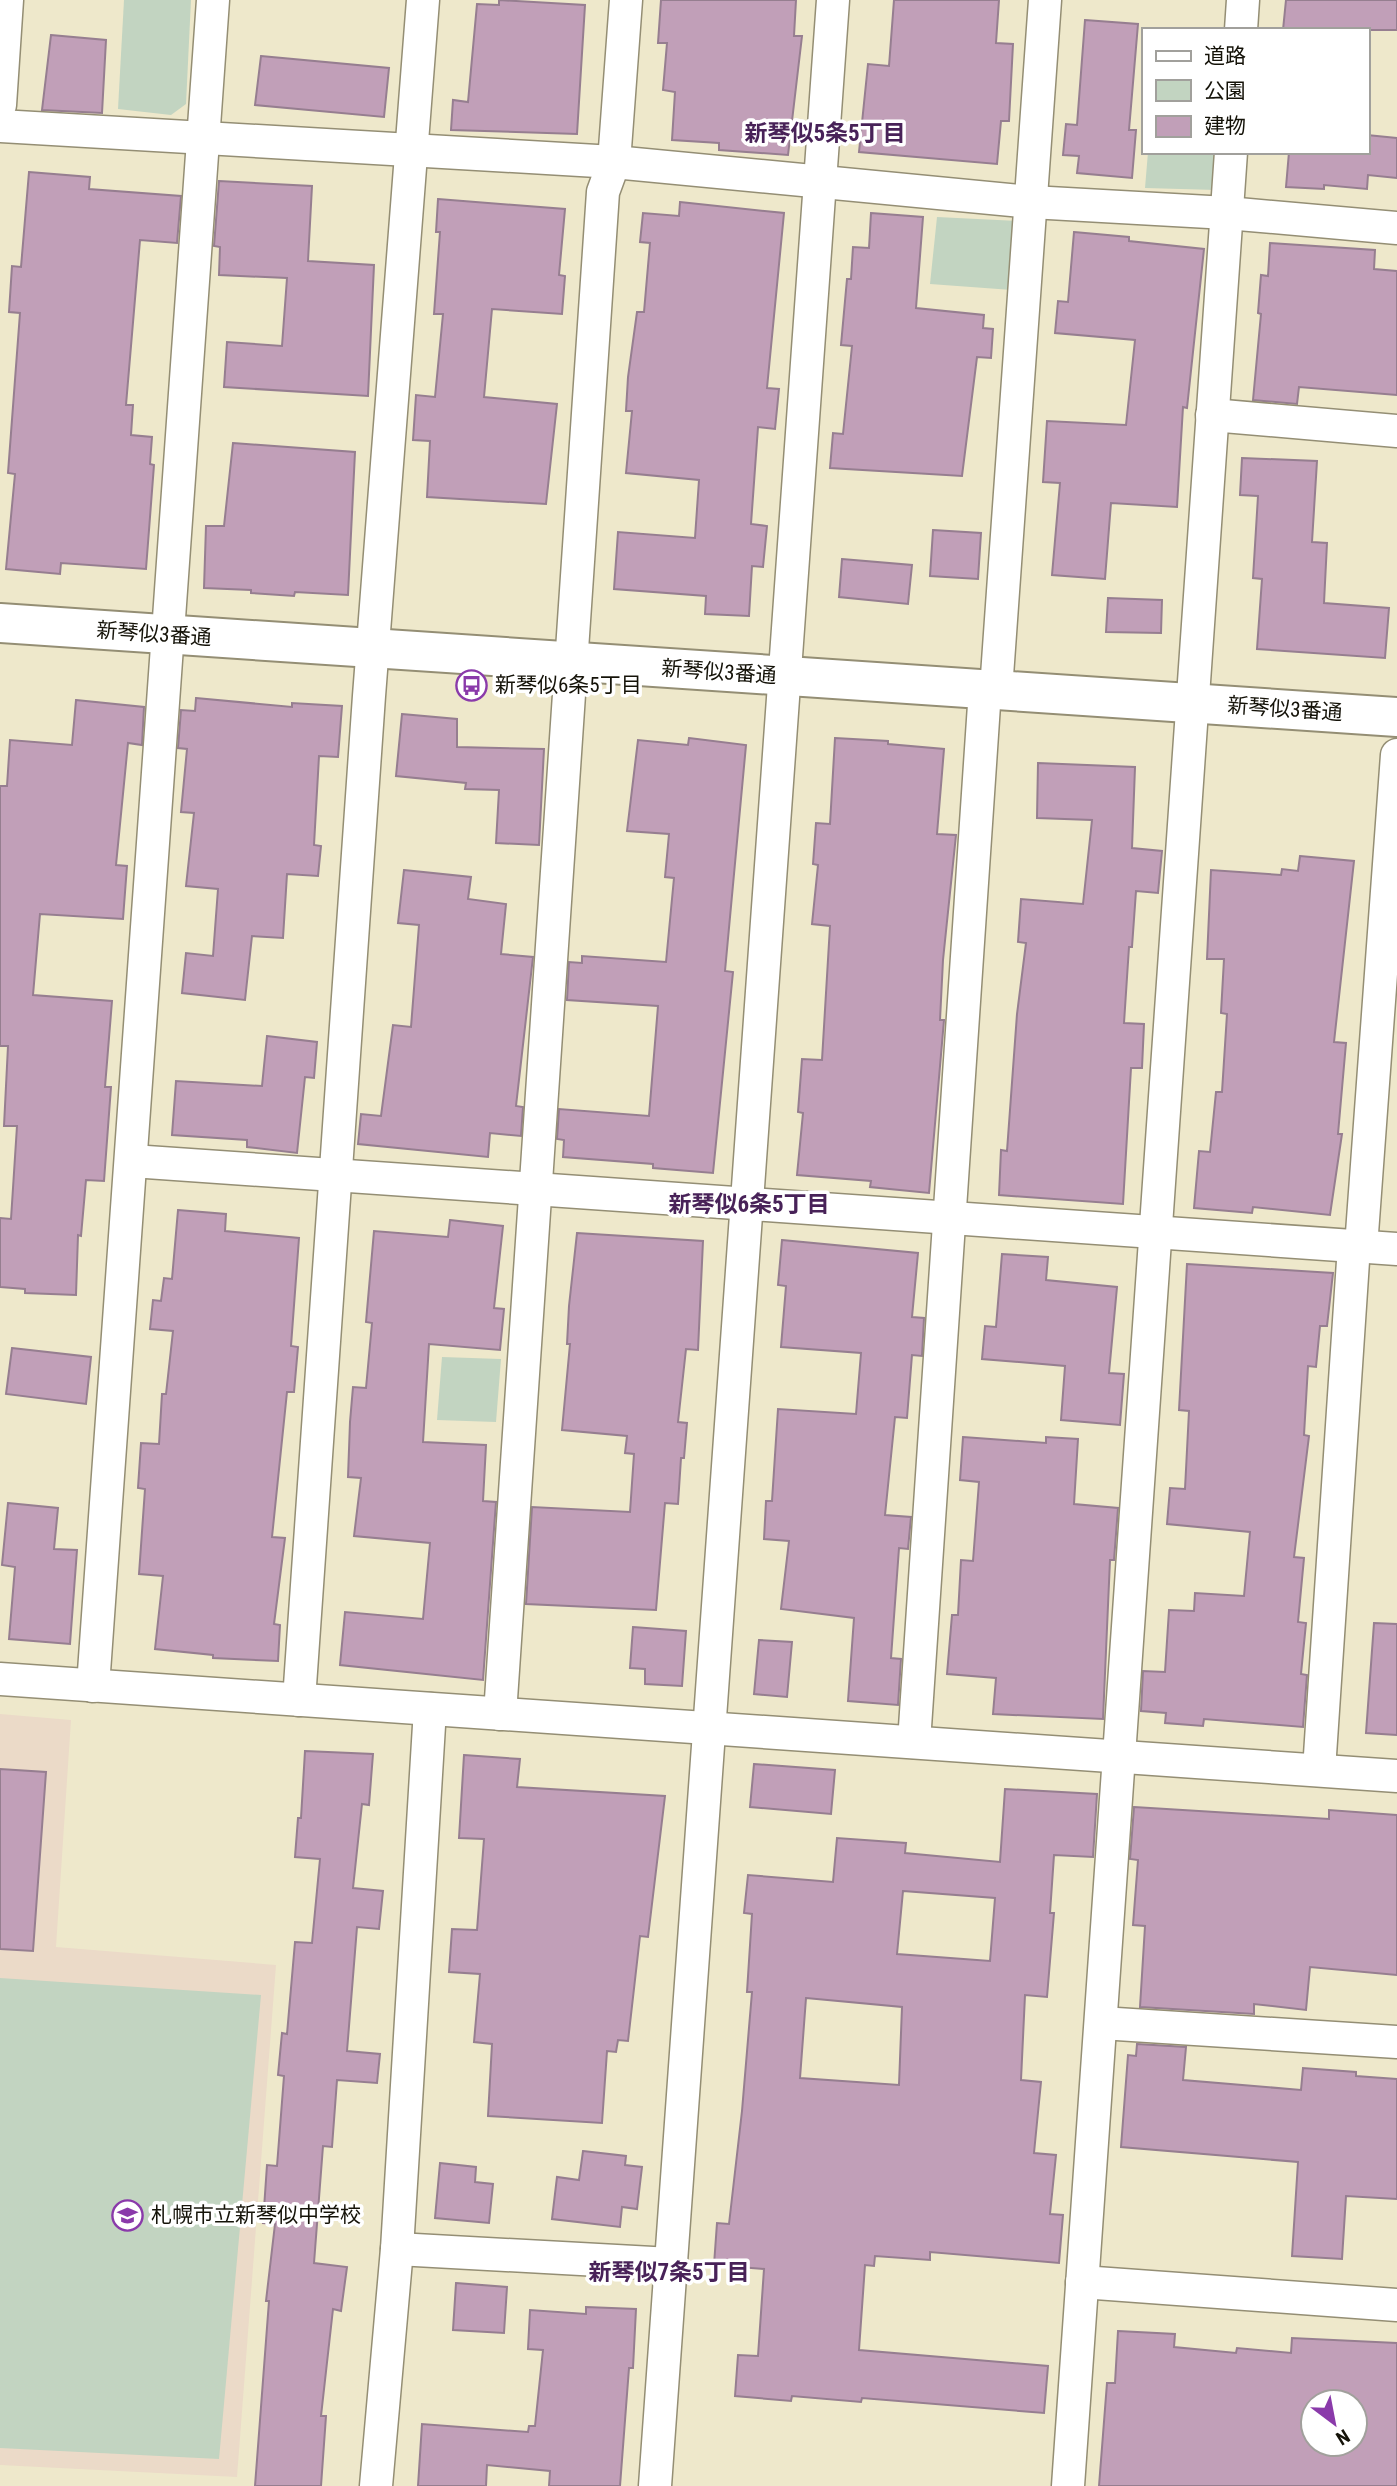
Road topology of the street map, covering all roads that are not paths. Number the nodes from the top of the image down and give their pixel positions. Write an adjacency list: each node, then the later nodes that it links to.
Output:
1 (7, 0): 9 (street)
2 (213, 0): 11 (street)
3 (424, 0): 12 (street)
4 (626, 0): 14 (street)
5 (833, 0): 15 (street)
6 (1045, 0): 16 (street)
7 (1243, 0): 8 (street)
8 (1241, 28)
9 (0, 105)
10 (0, 126): 11 (street)
11 (205, 138): 12 (street); 22 (street)
12 (412, 150): 14 (street); 23 (street)
13 (1231, 154): 17 (street)
14 (614, 162): 15 (street); 24 (street)
15 (820, 183): 16 (street); 25 (street)
16 (1031, 202): 17 (street); 26 (street)
17 (1227, 213): 18 (street); 19 (street)
18 (1397, 228)
19 (1212, 415): 20 (street); 27 (street)
20 (1397, 431)
21 (0, 623): 22 (street, 新琴似3番通)
22 (169, 635): 23 (street, 新琴似3番通); 30 (street)
23 (373, 649): 24 (street, 新琴似3番通); 31 (street)
24 (571, 662): 25 (street, 新琴似3番通); 32 (street)
25 (784, 676): 26 (street, 新琴似3番通); 33 (street)
26 (990, 690): 27 (street, 新琴似3番通); 34 (street)
27 (1191, 703): 28 (street, 新琴似3番通); 35 (street)
28 (1397, 717)
29 (1397, 755): 36 (street)
30 (132, 1161): 31 (street); 39 (street)
31 (336, 1176): 32 (street); 40 (street)
32 (537, 1189): 33 (street); 42 (street)
33 (746, 1205): 34 (street); 43 (street)
34 (949, 1219): 35 (street); 44 (street)
35 (1155, 1233): 36 (street); 45 (street)
36 (1357, 1247): 37 (street); 46 (street)
37 (1397, 1249)
38 (0, 1679): 39 (street)
39 (93, 1686): 40 (street)
40 (299, 1700): 41 (street)
41 (430, 1709): 42 (street); 50 (street)
42 (500, 1714): 43 (street)
43 (710, 1728): 44 (street); 51 (street)
44 (914, 1742): 45 (street)
45 (1119, 1756): 46 (street); 48 (street)
46 (1320, 1770): 47 (street)
47 (1397, 1776)
48 (1101, 2023): 49 (street); 52 (street)
49 (1397, 2042)
50 (397, 2249): 51 (street); 54 (street)
51 (671, 2264): 55 (street)
52 (1082, 2282): 53 (street); 56 (street)
53 (1397, 2305)
54 (376, 2486)
55 (655, 2486)
56 (1068, 2486)

